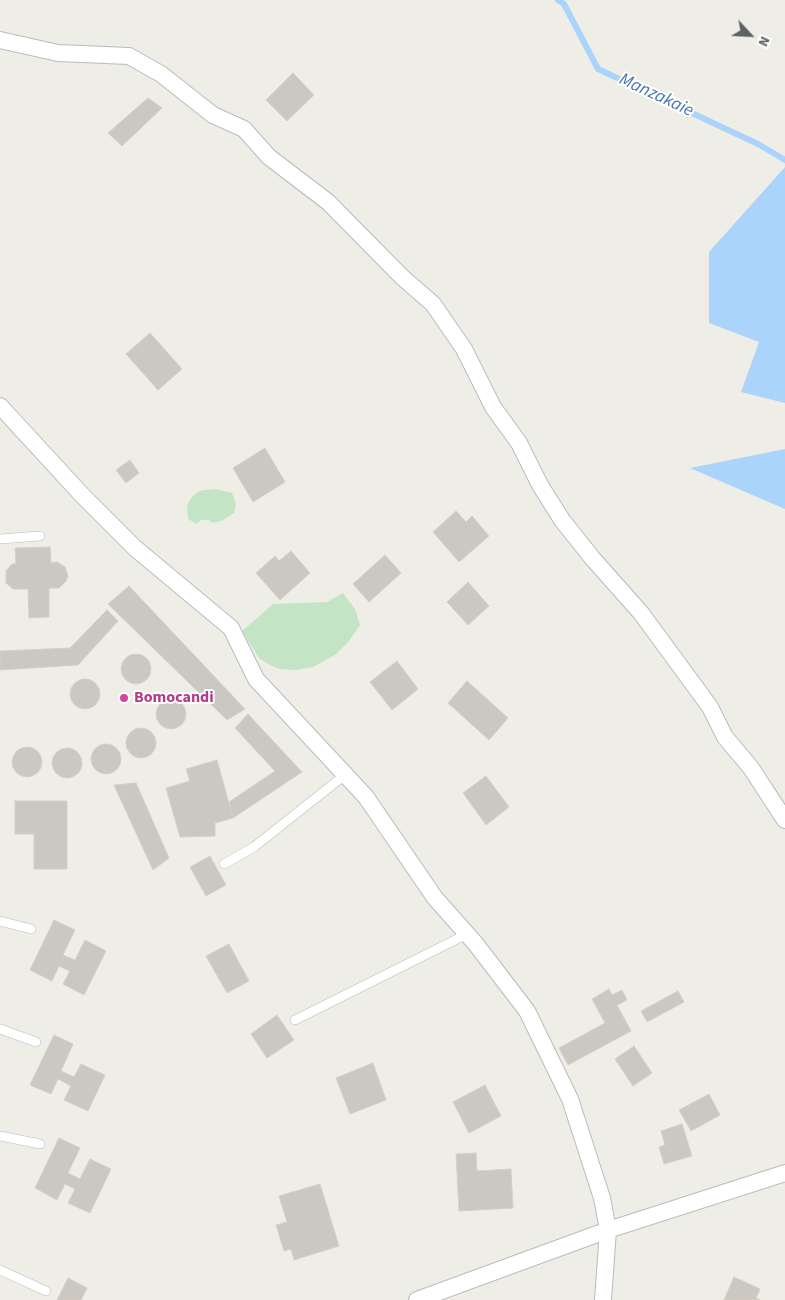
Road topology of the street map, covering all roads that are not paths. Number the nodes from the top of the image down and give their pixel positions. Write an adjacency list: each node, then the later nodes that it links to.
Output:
1 (0, 40): 6 (street)
2 (0, 406): 5 (street)
3 (40, 536): 4 (lane)
4 (0, 539)
5 (346, 774): 7 (lane); 10 (street)
6 (785, 820)
7 (224, 864)
8 (0, 921): 9 (lane)
9 (31, 928)
10 (467, 934): 11 (lane); 17 (street)
11 (295, 1020)
12 (0, 1029): 13 (lane)
13 (36, 1042)
14 (0, 1136): 15 (lane)
15 (40, 1144)
16 (785, 1173): 17 (street)
17 (608, 1230): 20 (street); 21 (street)
18 (0, 1270): 19 (lane)
19 (46, 1291)
20 (417, 1300)
21 (603, 1300)

